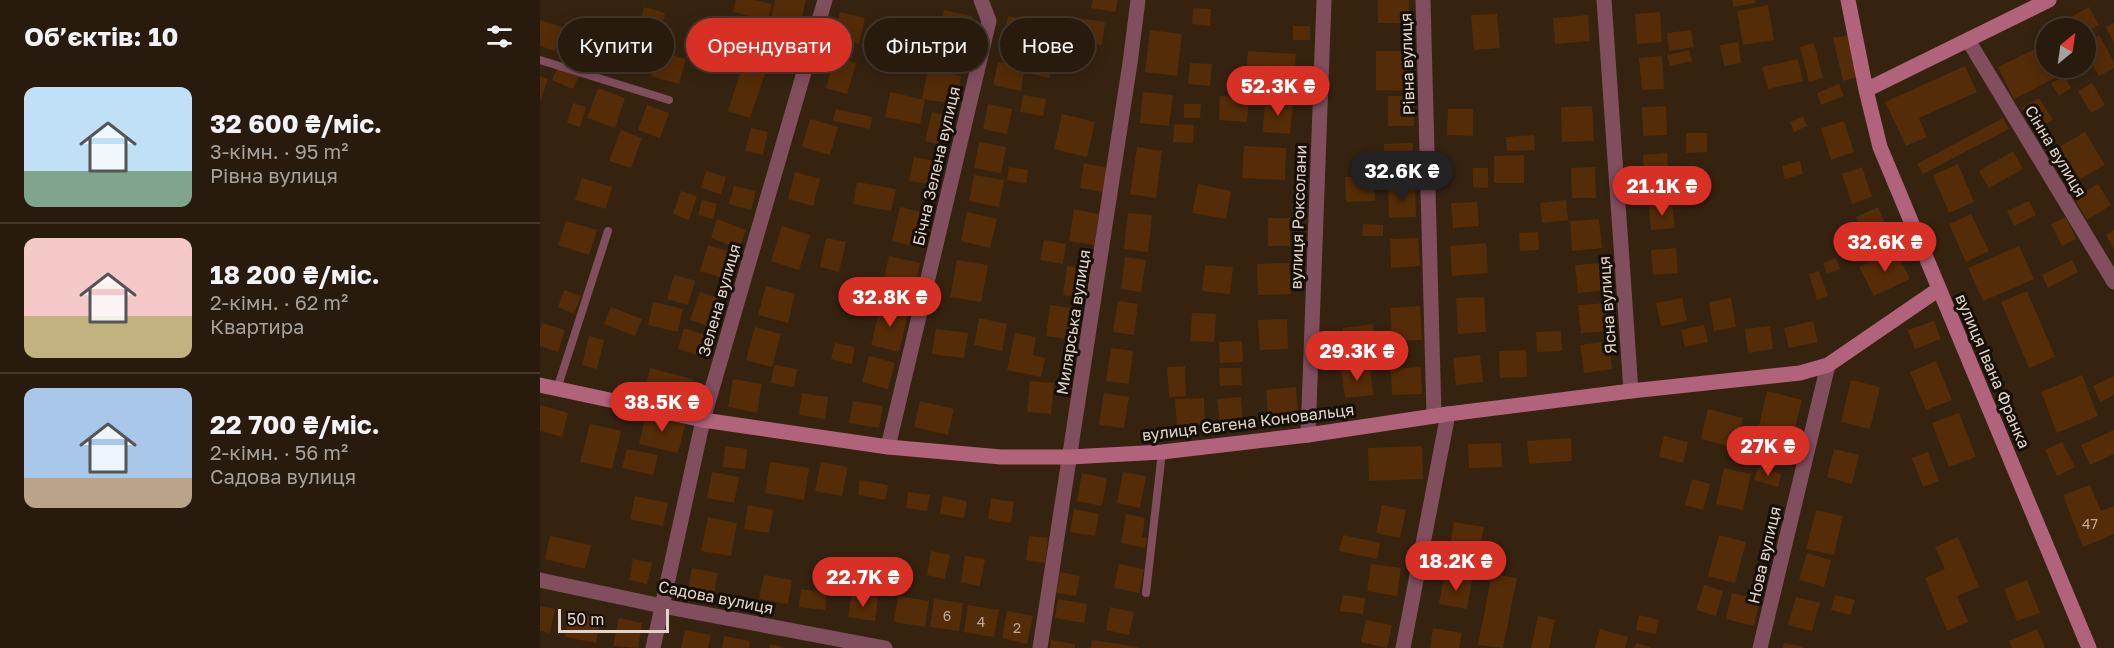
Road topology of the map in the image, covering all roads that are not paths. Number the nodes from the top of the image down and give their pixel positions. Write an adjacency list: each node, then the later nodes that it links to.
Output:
1 (825, 0): 21 (street, Зелена вулиця)
2 (981, 0): 23 (street, Бічна Зелена вулиця)
3 (1138, 0): 25 (street, Милярська вулиця)
4 (1324, 0): 22 (street, вулиця Роксолани)
5 (1423, 0): 20 (street, Рівна вулиця)
6 (1604, 0): 19 (street, Ясна вулиця)
7 (1848, 0): 11 (street, вулиця Івана Франка)
8 (2049, 0): 9 (street)
9 (1968, 40): 11 (street); 14 (street, Сінна вулиця)
10 (540, 60): 12 (lane)
11 (1866, 90): 15 (street, вулиця Івана Франка)
12 (669, 100)
13 (608, 231): 18 (lane)
14 (2114, 282)
15 (1939, 289): 16 (street, вулиця Євгена Коновальця); 34 (street, вулиця Івана Франка)
16 (1828, 365): 19 (street, вулиця Євгена Коновальця); 33 (street, Нова вулиця)
17 (540, 385): 18 (street, вулиця Євгена Коновальця)
18 (557, 389): 21 (street, вулиця Євгена Коновальця)
19 (1631, 391): 20 (street, вулиця Євгена Коновальця)
20 (1441, 415): 22 (street, вулиця Євгена Коновальця); 32 (street, Рівна вулиця)
21 (703, 420): 23 (street, вулиця Євгена Коновальця); 28 (street, Зелена вулиця)
22 (1308, 435): 24 (street, вулиця Євгена Коновальця)
23 (888, 447): 25 (street, вулиця Євгена Коновальця)
24 (1162, 452): 25 (street, вулиця Євгена Коновальця); 27 (lane)
25 (1070, 457): 31 (street, Милярська вулиця)
26 (540, 580): 28 (street, Садова вулиця)
27 (1146, 593)
28 (663, 606): 29 (street, Зелена вулиця); 30 (street, Садова вулиця)
29 (653, 648)
30 (885, 648)
31 (1040, 648)
32 (1403, 648)
33 (1760, 648)
34 (2089, 648)

